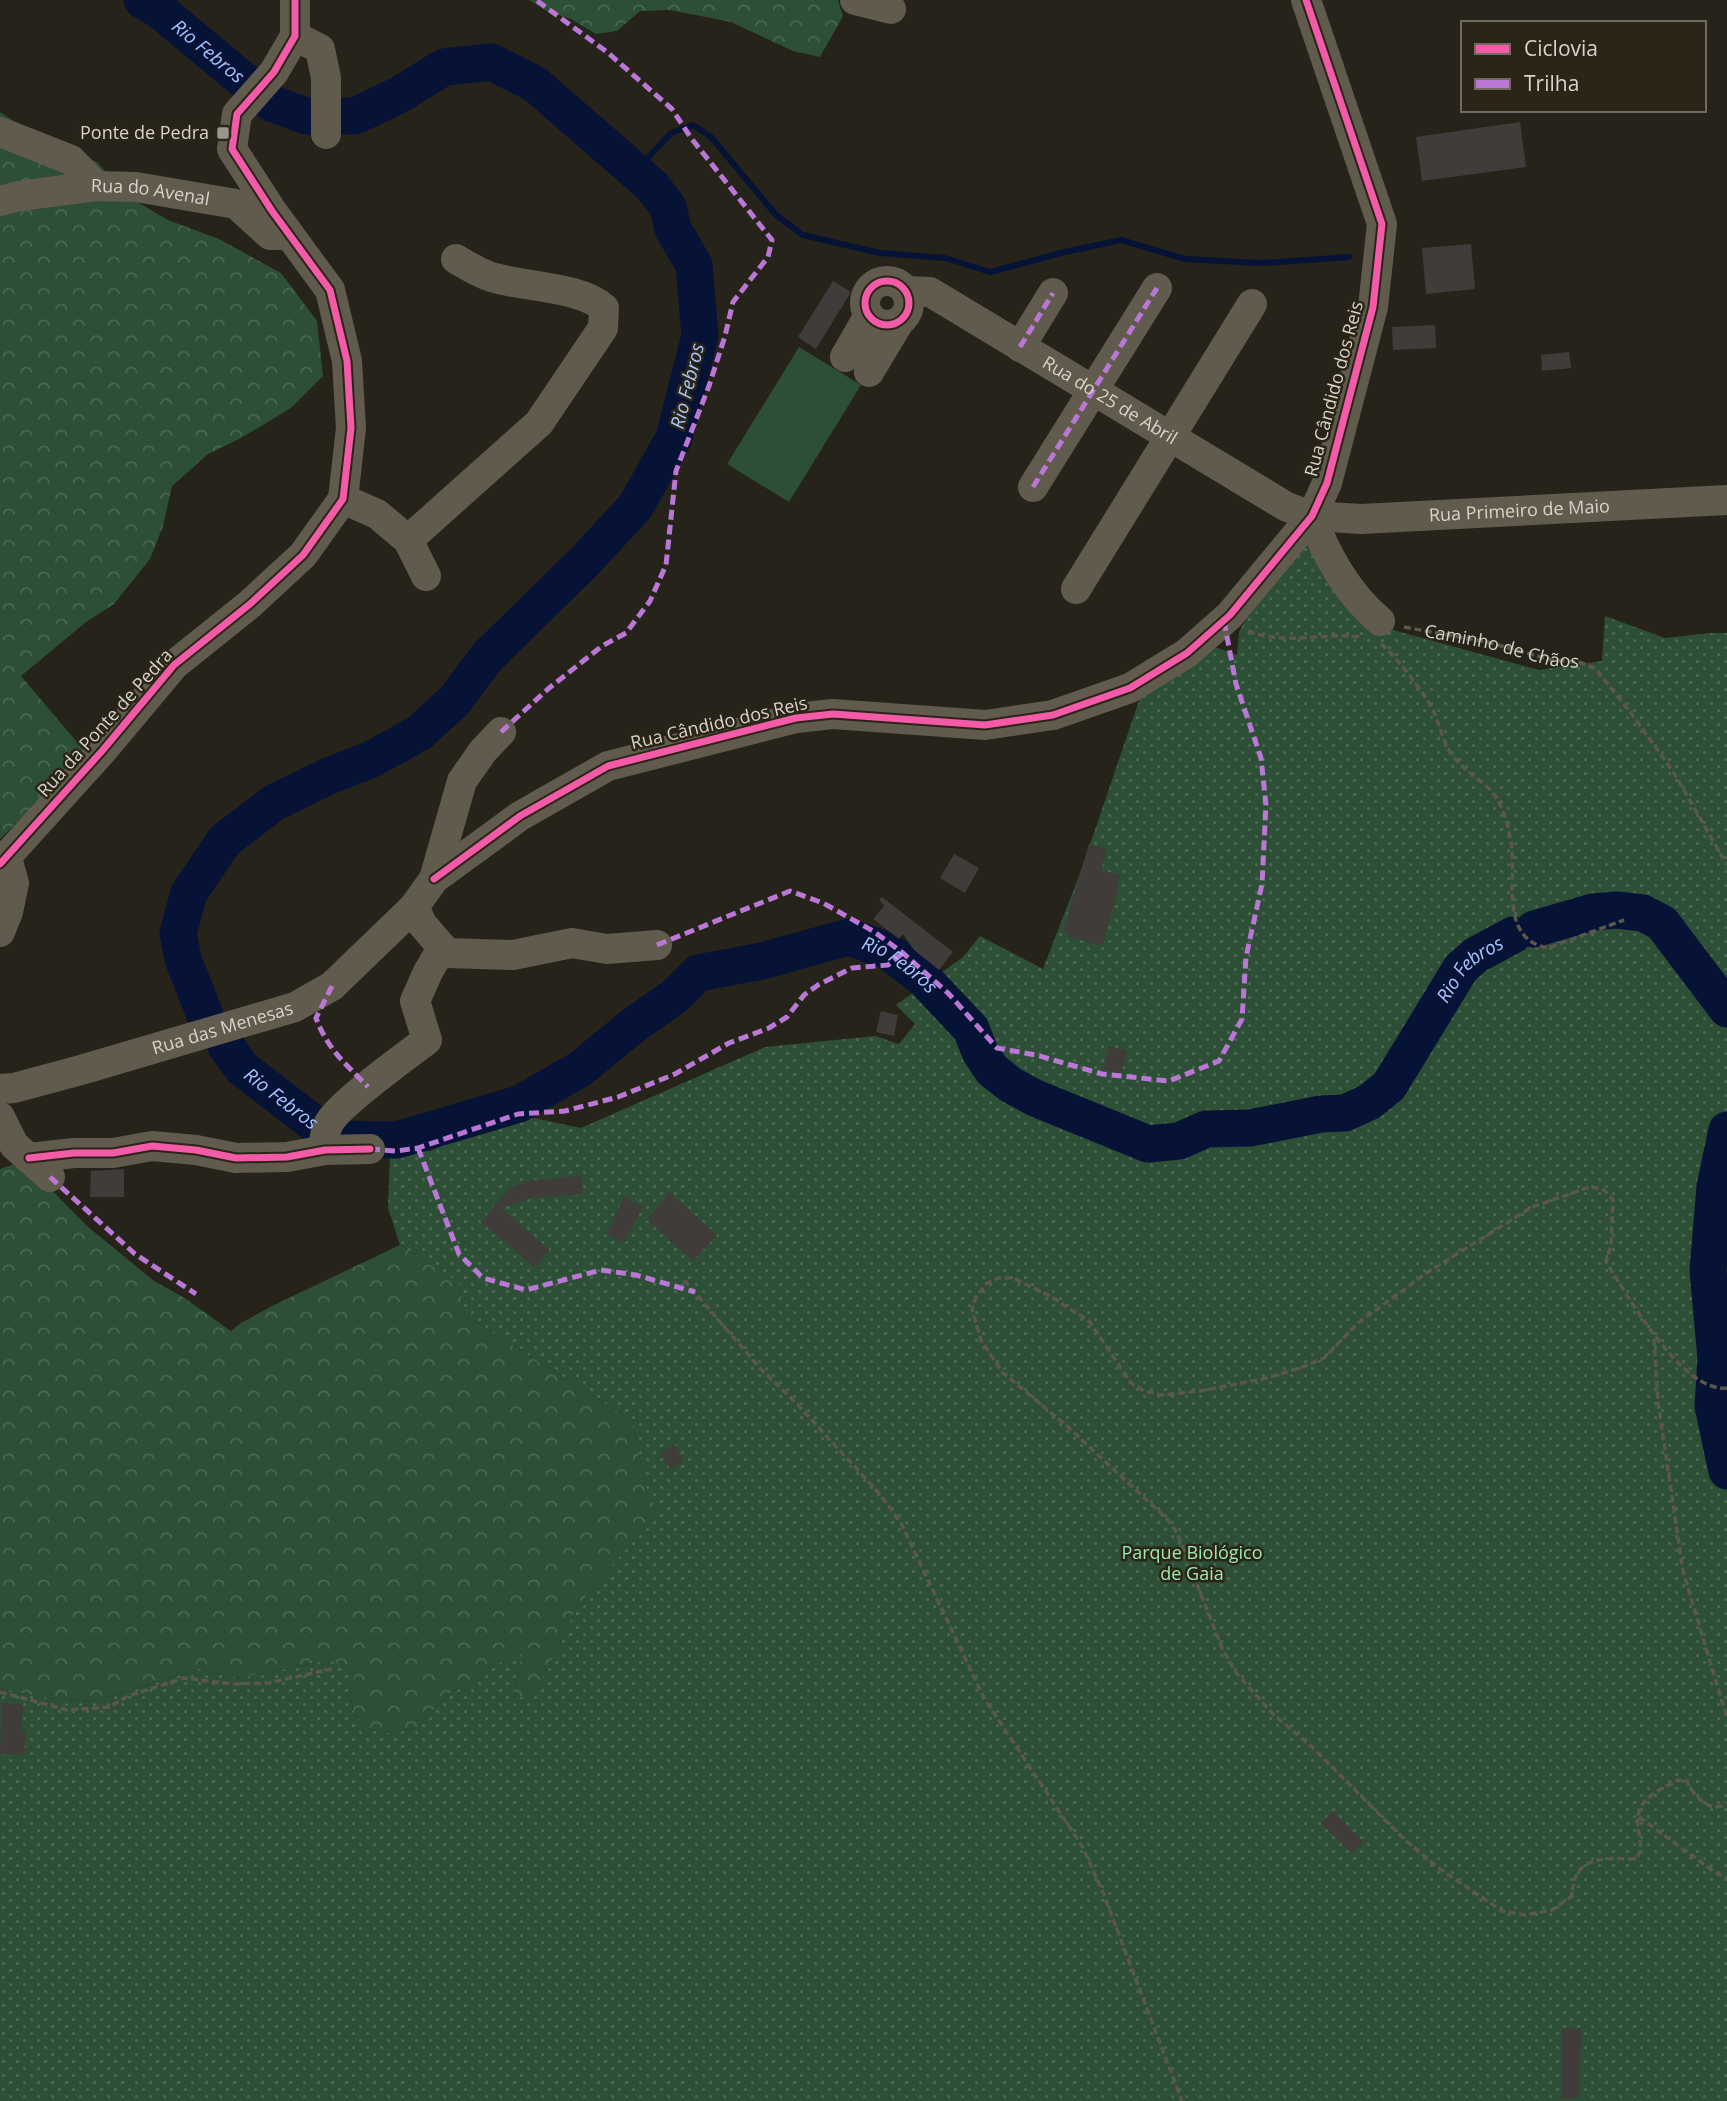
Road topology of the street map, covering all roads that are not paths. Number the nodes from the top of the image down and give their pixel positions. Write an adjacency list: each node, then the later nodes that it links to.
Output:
1 (295, 0): 5 (street)
2 (855, 0): 4 (street)
3 (1306, 0): 24 (street, Rua Cândido dos Reis)
4 (891, 9)
5 (295, 36): 6 (street); 10 (street, Rua da Ponte de Pedra)
6 (326, 122)
7 (0, 132): 8 (street)
8 (96, 186): 9 (street, Rua do Avenal); 10 (street, Rua do Avenal)
9 (0, 201)
10 (290, 235): 22 (street, Rua da Ponte de Pedra)
11 (456, 259): 25 (street)
12 (1157, 288): 19 (street)
13 (907, 292): 16 (street, Rua do 25 de Abril); 17 (street, Rua do 25 de Abril); 18 (street, Rua do 25 de Abril)
14 (1053, 293): 18 (street)
15 (1252, 303): 20 (street)
16 (869, 317): 17 (street); 17 (street, Rua do 25 de Abril)
17 (899, 321)
18 (1020, 346): 19 (street, Rua do 25 de Abril)
19 (1093, 391): 20 (street, Rua do 25 de Abril); 21 (street)
20 (1170, 438): 24 (street, Rua do 25 de Abril); 27 (street)
21 (1033, 487)
22 (343, 499): 25 (street); 30 (street, Rua da Ponte de Pedra)
23 (1727, 500): 24 (street, Rua Primeiro de Maio)
24 (1311, 516): 28 (street); 31 (street, Rua Cândido dos Reis)
25 (408, 540): 26 (street)
26 (426, 576)
27 (1076, 589)
28 (1376, 633)
29 (500, 732): 31 (street, Rua Cândido dos Reis)
30 (3, 861): 33 (street)
31 (434, 879): 32 (street, Rua Cândido dos Reis)
32 (414, 907): 35 (street); 36 (street, Rua das Menesas)
33 (0, 932)
34 (657, 945): 35 (street)
35 (442, 948): 38 (street)
36 (0, 1089)
37 (0, 1117): 38 (street)
38 (326, 1137): 39 (street)
39 (370, 1149)

